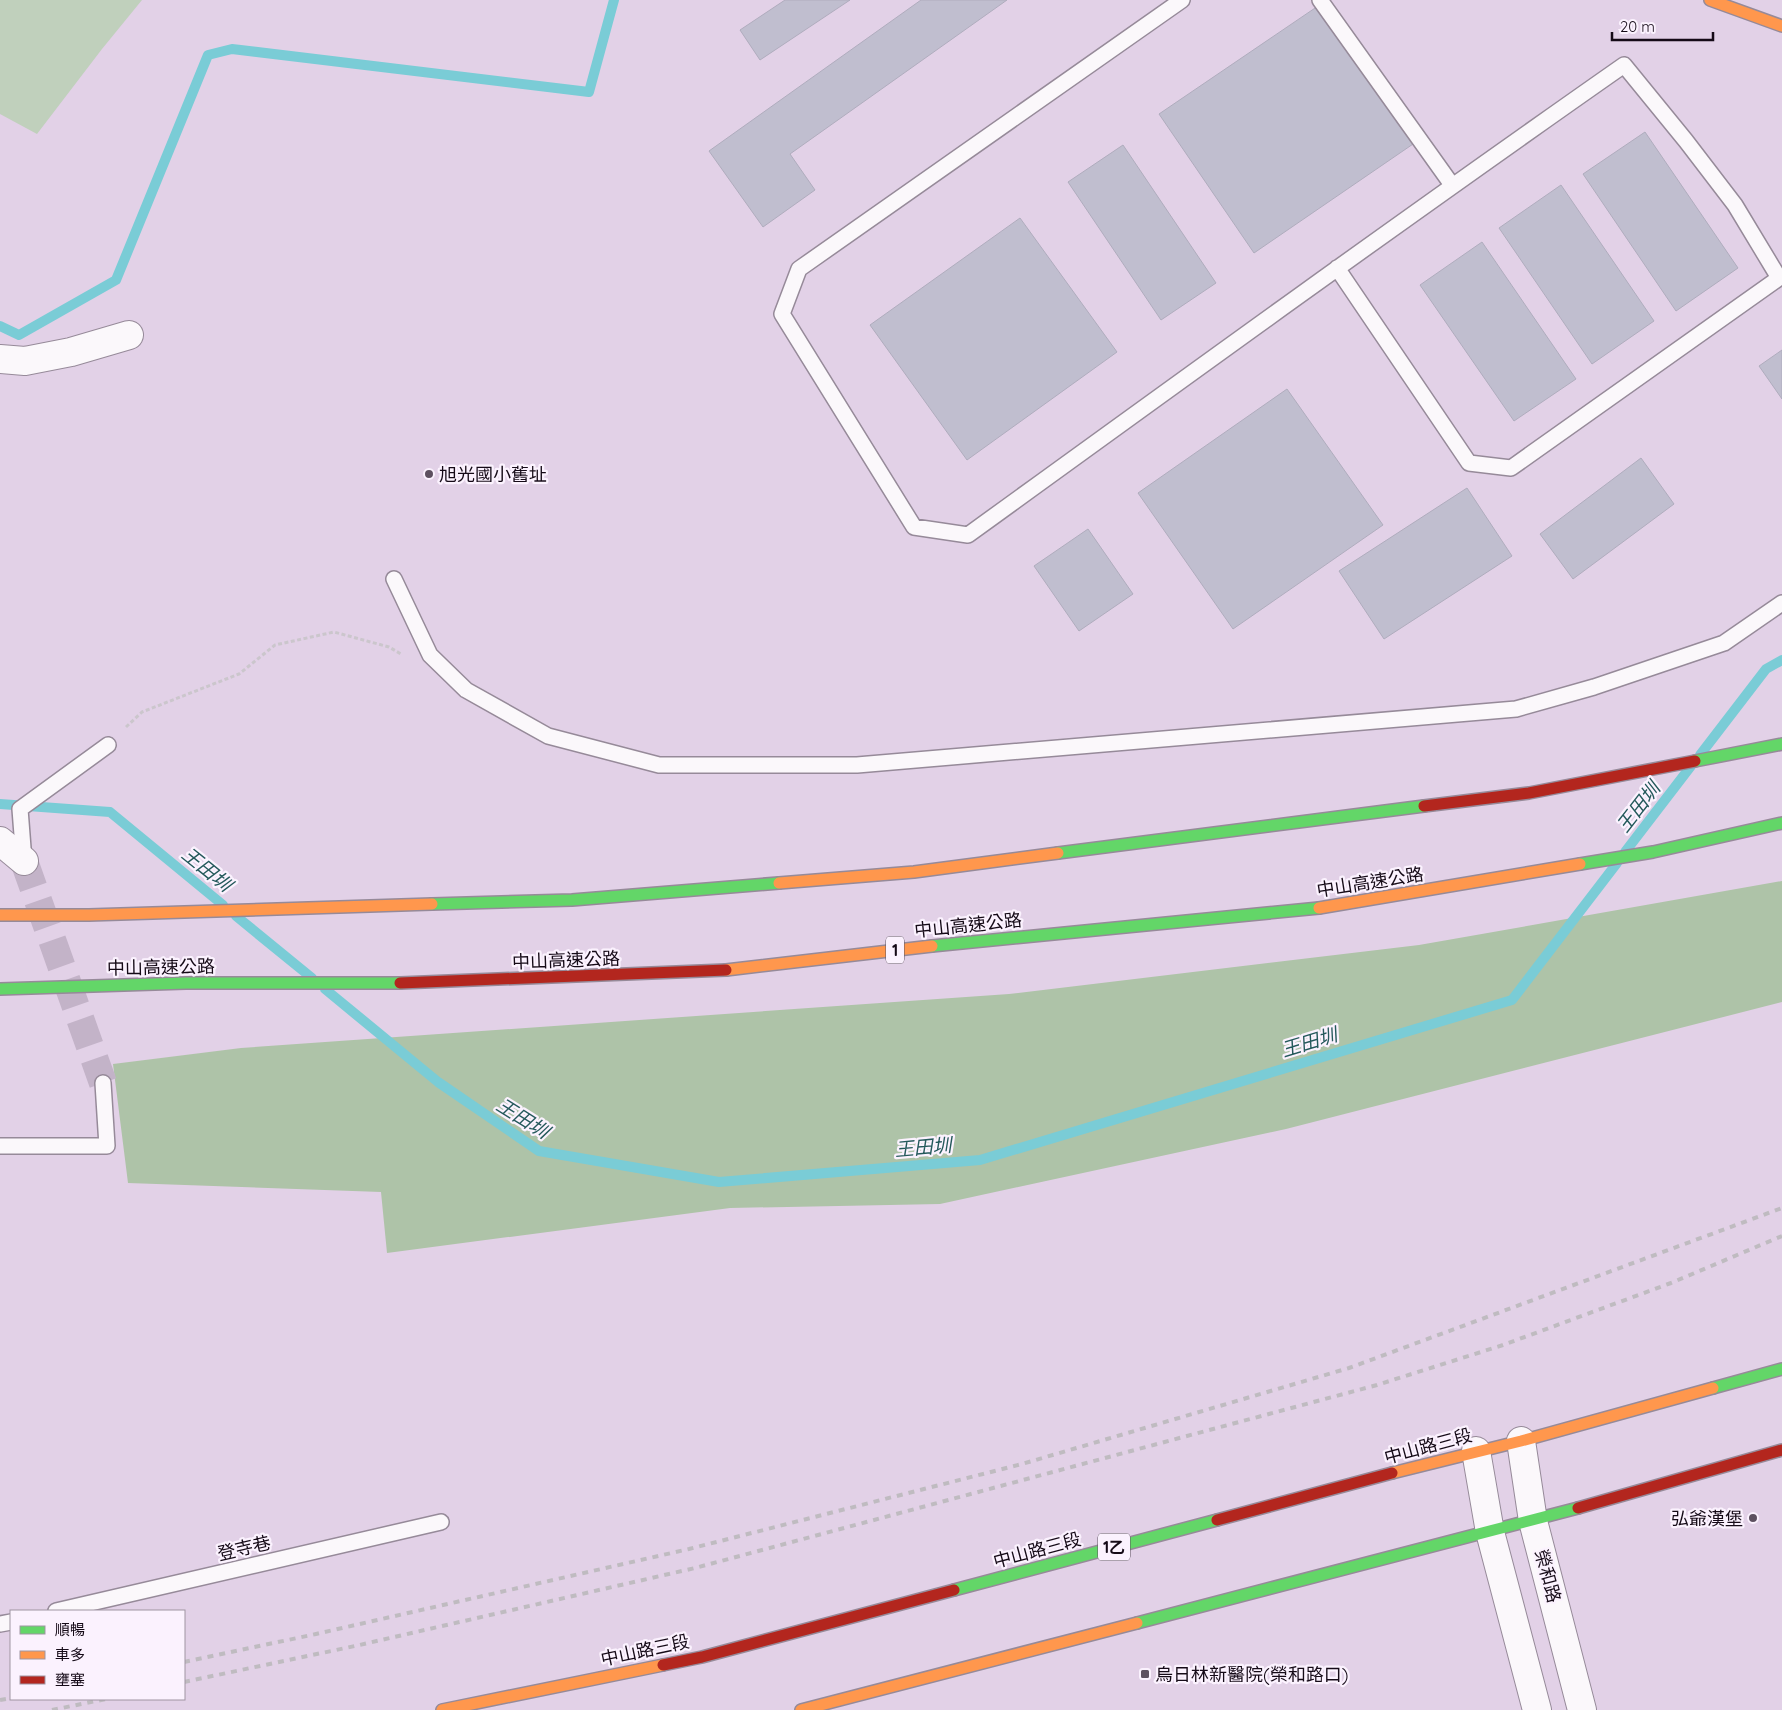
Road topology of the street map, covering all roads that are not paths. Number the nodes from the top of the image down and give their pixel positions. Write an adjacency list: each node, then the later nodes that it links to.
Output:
1 (1182, 0): 6 (lane)
2 (1320, 0): 5 (lane)
3 (1710, 0): 4 (main road)
4 (1782, 26)
5 (1452, 185): 6 (lane); 6 (lane)
6 (1337, 268)
7 (129, 335): 8 (street)
8 (0, 358)
9 (394, 579): 10 (lane)
10 (1782, 603)
11 (1782, 744): 16 (main road)
12 (108, 745): 15 (lane)
13 (1782, 823): 17 (main road, 中山高速公路 / 1)
14 (0, 841): 15 (street)
15 (24, 861)
16 (0, 914)
17 (0, 989)
18 (103, 1083): 19 (lane)
19 (0, 1146)
20 (1782, 1369): 21 (main road, 中山路三段 / 1乙)
21 (1521, 1441): 23 (main road, 中山路三段 / 1乙); 24 (street, 榮和路)
22 (1782, 1450): 24 (main road)
23 (1476, 1451): 26 (street); 28 (main road, 中山路三段 / 1乙)
24 (1533, 1521): 26 (main road); 31 (street, 榮和路)
25 (441, 1522): 27 (lane, 登寺巷)
26 (1490, 1532): 29 (main road); 30 (street)
27 (60, 1610)
28 (442, 1710)
29 (801, 1710)
30 (1537, 1710)
31 (1582, 1710)

